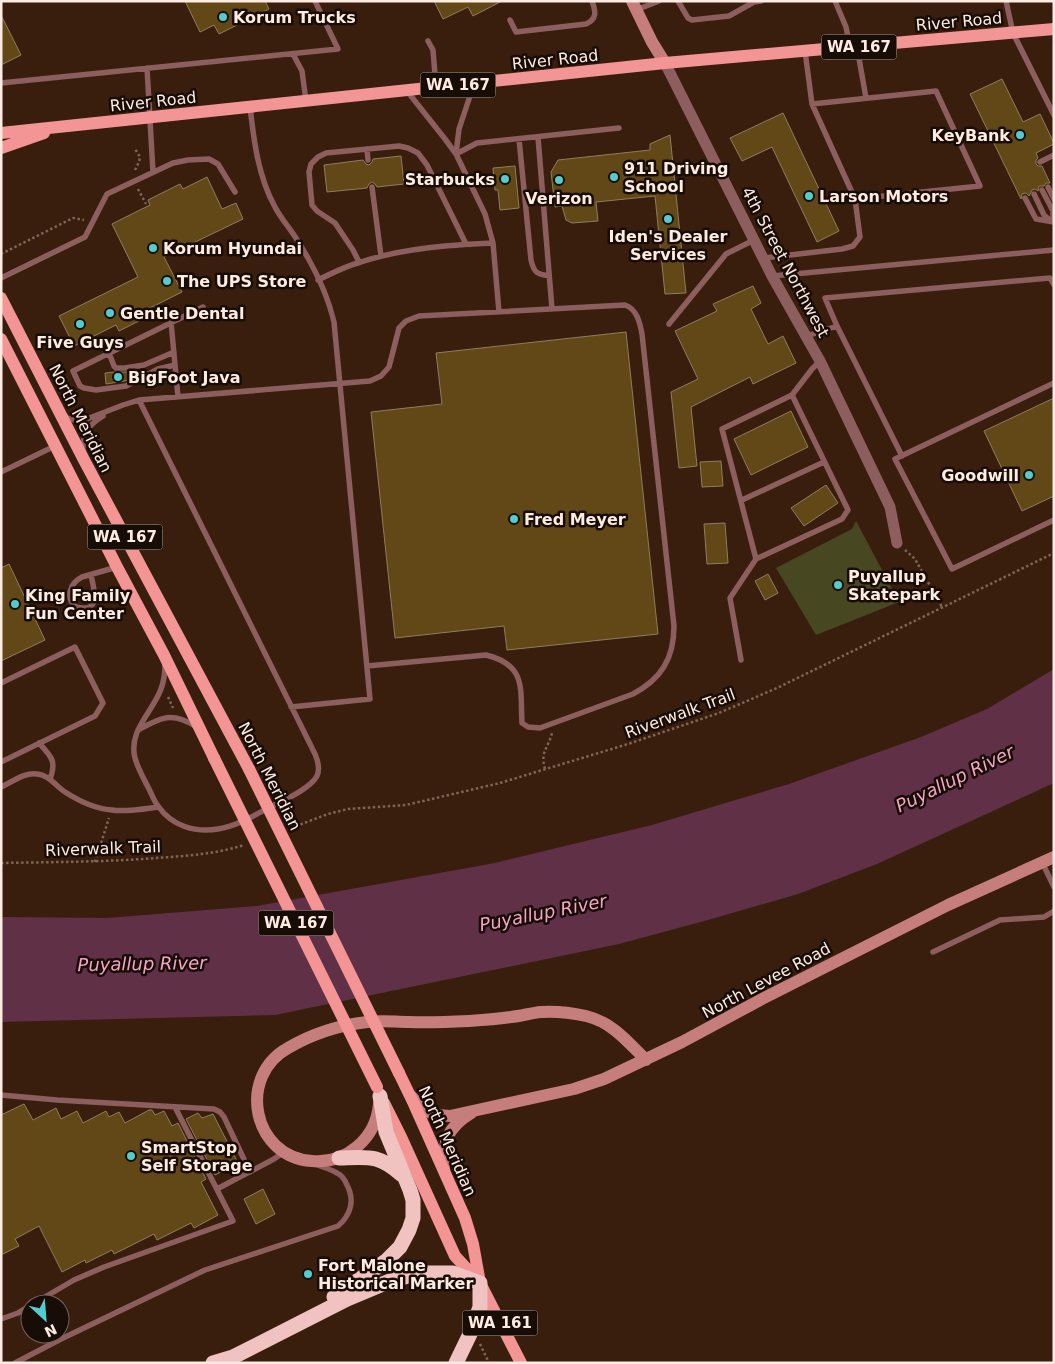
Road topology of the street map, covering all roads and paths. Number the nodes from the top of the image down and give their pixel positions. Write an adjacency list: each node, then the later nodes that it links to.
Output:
1 (315, 1): 15 (lane)
2 (592, 1): 9 (lane)
3 (659, 1): 8 (lane)
4 (678, 1): 5 (lane)
5 (761, 1)
6 (835, 1): 13 (lane)
7 (1006, 1): 11 (lane)
8 (634, 5): 16 (street, 4th Street Northwest)
9 (510, 20)
10 (1054, 29): 11 (main road, River Road / WA 167)
11 (1013, 33): 13 (main road, River Road / WA 167); 26 (lane)
12 (428, 41): 20 (lane)
13 (854, 47): 14 (main road, River Road / WA 167); 22 (lane)
14 (805, 51): 16 (main road, River Road / WA 167); 24 (lane)
15 (293, 54): 17 (lane); 23 (lane)
16 (665, 63): 19 (main road, River Road / WA 167); 48 (street, 4th Street Northwest)
17 (147, 68): 18 (lane); 27 (lane)
18 (1, 83)
19 (475, 84): 20 (main road, River Road / WA 167); 35 (lane)
20 (436, 88): 21 (main road, River Road / WA 167)
21 (407, 91): 23 (main road, River Road / WA 167); 35 (lane)
22 (866, 98): 24 (lane); 44 (lane)
23 (306, 101): 25 (main road, River Road / WA 167)
24 (812, 104): 44 (lane)
25 (250, 107): 27 (main road, River Road / WA 167); 59 (lane)
26 (1054, 115)
27 (150, 117): 28 (main road, River Road / WA 167); 39 (lane)
28 (72, 125): 30 (main road, River Road / WA 167); 33 (main road, WA 167)
29 (619, 128): 31 (lane)
30 (1, 133)
31 (538, 137): 32 (lane); 56 (lane)
32 (519, 139): 35 (lane); 56 (lane)
33 (1, 148)
34 (367, 149): 37 (lane); 50 (lane); 55 (lane)
35 (456, 154): 49 (lane)
36 (1054, 155): 38 (lane)
37 (368, 160)
38 (1040, 162)
39 (153, 172): 41 (lane); 47 (lane)
40 (372, 187): 53 (lane)
41 (235, 192)
42 (1034, 194): 46 (lane)
43 (1025, 198): 46 (lane)
44 (855, 199): 54 (lane)
45 (1054, 199): 46 (lane)
46 (1053, 221)
47 (94, 222): 52 (path); 58 (lane)
48 (754, 240): 54 (street, 4th Street Northwest); 66 (lane)
49 (493, 243): 50 (lane); 64 (lane)
50 (466, 244): 53 (lane)
51 (1054, 250): 57 (lane)
52 (1, 254)
53 (381, 256): 55 (lane)
54 (764, 258): 57 (street, 4th Street Northwest)
55 (359, 262): 59 (lane)
56 (549, 276): 63 (lane)
57 (772, 276): 68 (street, 4th Street Northwest)
58 (1, 278)
59 (318, 280): 75 (lane)
60 (1054, 285): 67 (lane)
61 (1, 298): 80 (main road, North Meridian / WA 167)
62 (203, 307): 65 (lane)
63 (552, 309): 64 (lane); 101 (lane)
64 (500, 312): 75 (lane)
65 (171, 322): 70 (lane); 71 (lane)
66 (669, 324)
67 (837, 326): 68 (lane); 82 (lane)
68 (807, 336): 72 (street, 4th Street Northwest)
69 (3, 347): 81 (main road, North Meridian / WA 167)
70 (174, 352): 71 (lane); 73 (lane)
71 (110, 353): 73 (lane)
72 (820, 361): 76 (lane); 88 (street, 4th Street Northwest)
73 (175, 365): 77 (lane)
74 (1054, 383): 82 (lane)
75 (339, 384): 77 (lane); 96 (lane)
76 (792, 395): 84 (lane); 86 (lane)
77 (178, 397): 78 (lane)
78 (139, 400): 79 (lane); 99 (lane)
79 (113, 409): 80 (lane); 83 (lane)
80 (58, 410): 83 (main road, North Meridian / WA 167)
81 (55, 446): 85 (lane); 91 (main road, North Meridian / WA 167)
82 (902, 456): 87 (lane)
83 (84, 460): 120 (main road, North Meridian / WA 167, bridge)
84 (824, 462): 86 (lane); 90 (lane)
85 (1, 472)
86 (742, 500): 90 (lane)
87 (1054, 520)
88 (897, 543): 93 (path)
89 (1054, 553): 93 (path, Riverwalk Trail)
90 (756, 559): 95 (lane)
91 (117, 567): 92 (lane); 94 (main road, North Meridian / WA 167)
92 (91, 575): 92 (lane)
93 (942, 607): 106 (path, Riverwalk Trail)
94 (164, 655): 102 (main road, North Meridian / WA 167); 103 (lane)
95 (741, 660)
96 (367, 666): 99 (lane); 101 (lane)
97 (1, 683): 104 (lane)
98 (166, 694): 100 (path)
99 (291, 707): 109 (lane)
100 (174, 709)
101 (553, 723): 106 (path)
102 (199, 728): 103 (lane); 121 (main road, North Meridian / WA 167, bridge)
103 (138, 730): 109 (lane)
104 (40, 744): 105 (lane); 107 (lane)
105 (1, 762)
106 (544, 769): 111 (path, Riverwalk Trail)
107 (50, 779): 108 (lane); 110 (lane)
108 (1, 787)
109 (158, 807): 110 (lane)
110 (112, 810): 115 (path)
111 (290, 828)
112 (206, 853): 115 (path, Riverwalk Trail)
113 (1048, 859): 116 (lane); 119 (street, North Levee Road)
114 (1, 862): 115 (path, Riverwalk Trail)
115 (95, 862)
116 (1054, 888)
117 (1054, 911): 118 (lane)
118 (933, 952)
119 (646, 1060): 124 (street, North Levee Road); 125 (street)
120 (407, 1089): 124 (street); 128 (main road, North Meridian / WA 167)
121 (378, 1092): 126 (street); 130 (highway, WA 167); 132 (main road, North Meridian)
122 (1, 1095): 123 (lane)
123 (175, 1107): 129 (lane); 131 (lane)
124 (485, 1108): 128 (street)
125 (284, 1152): 127 (street); 129 (lane)
126 (339, 1158): 127 (street); 130 (highway)
127 (301, 1160): 138 (lane)
128 (444, 1170): 132 (main road, North Meridian / WA 167)
129 (250, 1172): 131 (lane)
130 (404, 1178): 136 (highway, WA 167)
131 (217, 1189): 133 (lane)
132 (480, 1283): 136 (highway); 140 (highway, WA 167); 142 (main road, North Meridian / WA 161)
133 (51, 1294)
134 (20, 1312): 135 (lane)
135 (1, 1319)
136 (292, 1326): 139 (highway)
137 (478, 1340): 141 (path)
138 (15, 1363)
139 (213, 1363)
140 (456, 1363)
141 (489, 1363)
142 (520, 1363)

